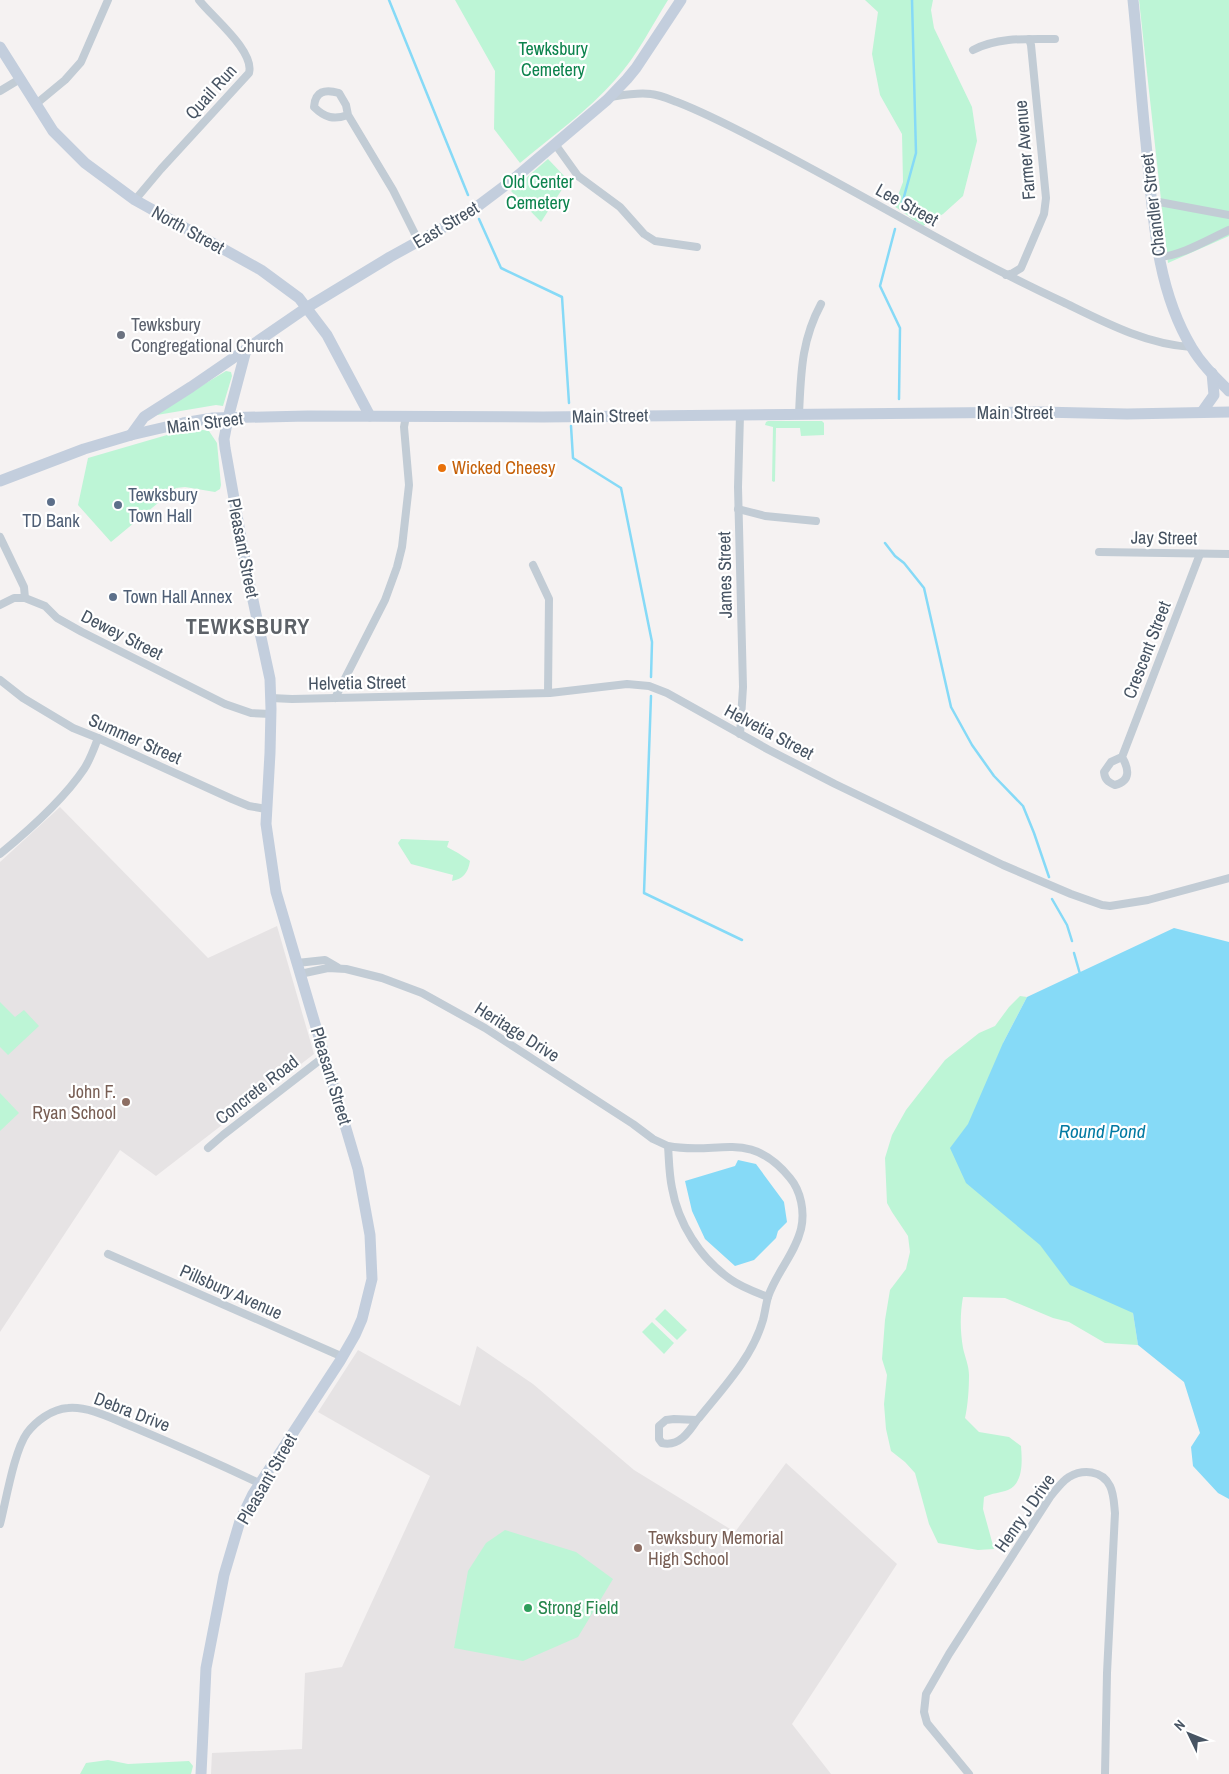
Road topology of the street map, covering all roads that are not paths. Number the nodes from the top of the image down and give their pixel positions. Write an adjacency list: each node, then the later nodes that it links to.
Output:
1 (108, 0): 12 (street)
2 (199, 0): 15 (street, Quail Run)
3 (681, 0): 11 (main road, East Street)
4 (1133, 0): 16 (main road, Chandler Street)
5 (1029, 39): 6 (street); 8 (street); 22 (street, Farmer Avenue)
6 (1055, 39)
7 (0, 47): 9 (main road, North Street)
8 (973, 50)
9 (20, 79): 10 (street); 12 (main road, North Street)
10 (0, 91)
11 (610, 97): 14 (main road, East Street); 22 (street, Lee Street)
12 (36, 104): 15 (main road, North Street)
13 (348, 115): 13 (street); 19 (street)
14 (555, 144): 19 (main road, East Street); 20 (street)
15 (135, 200): 24 (main road, North Street)
16 (1151, 203): 17 (street); 21 (main road, Chandler Street)
17 (1229, 215)
18 (1229, 230): 21 (street)
19 (419, 242): 24 (main road, East Street)
20 (698, 247)
21 (1159, 257): 25 (main road, Chandler Street)
22 (1006, 275): 25 (street, Lee Street)
23 (821, 304): 32 (street)
24 (306, 308): 26 (main road, East Street); 33 (main road, North Street)
25 (1191, 347): 27 (main road, Chandler Street)
26 (246, 350): 35 (main road, Pleasant Street); 36 (main road, East Street)
27 (1212, 373): 28 (main road, Chandler Street); 29 (main road)
28 (1229, 391)
29 (1202, 412): 30 (main road, Main Street); 32 (main road, Main Street)
30 (1229, 412)
31 (740, 414): 32 (main road, Main Street); 34 (main road, Main Street); 38 (street, James Street)
32 (799, 414)
33 (370, 416): 34 (main road, Main Street); 35 (main road, Main Street)
34 (406, 416): 50 (street)
35 (228, 418): 36 (main road, Main Street); 49 (main road, Pleasant Street)
36 (131, 435): 37 (main road, Main Street)
37 (0, 481)
38 (738, 509): 39 (street); 52 (street, James Street)
39 (816, 521)
40 (0, 536): 45 (street)
41 (1099, 552): 42 (street, Jay Street)
42 (1200, 554): 43 (street, Jay Street); 54 (street, Crescent Street)
43 (1229, 554)
44 (533, 565): 48 (street)
45 (25, 598): 46 (street); 51 (street, Dewey Street)
46 (0, 605)
47 (0, 680): 53 (street, Summer Street)
48 (548, 693): 50 (street, Helvetia Street); 52 (street, Helvetia Street)
49 (271, 698): 50 (street, Helvetia Street); 51 (main road, Pleasant Street)
50 (335, 698)
51 (271, 714): 55 (main road, Pleasant Street)
52 (740, 734): 57 (street, Helvetia Street)
53 (98, 738): 55 (street, Summer Street); 56 (street)
54 (1122, 757)
55 (266, 809): 58 (main road, Pleasant Street)
56 (0, 854)
57 (1229, 878)
58 (298, 968): 59 (street, Heritage Drive); 59 (street, Heritage Drive); 60 (main road, Pleasant Street)
59 (339, 968): 61 (street, Heritage Drive)
60 (325, 1056): 62 (street, Concrete Road); 65 (main road, Pleasant Street)
61 (668, 1146): 64 (street); 64 (street, Heritage Drive)
62 (208, 1148)
63 (108, 1254): 65 (street, Pillsbury Avenue)
64 (768, 1297): 66 (street, Heritage Drive)
65 (343, 1357): 68 (main road, Pleasant Street)
66 (699, 1418)
67 (662, 1442): 67 (street)
68 (261, 1484): 69 (street, Debra Drive); 70 (main road, Pleasant Street)
69 (0, 1524)
70 (201, 1774)
71 (969, 1774): 72 (street, Henry J Drive)
72 (1105, 1774)

